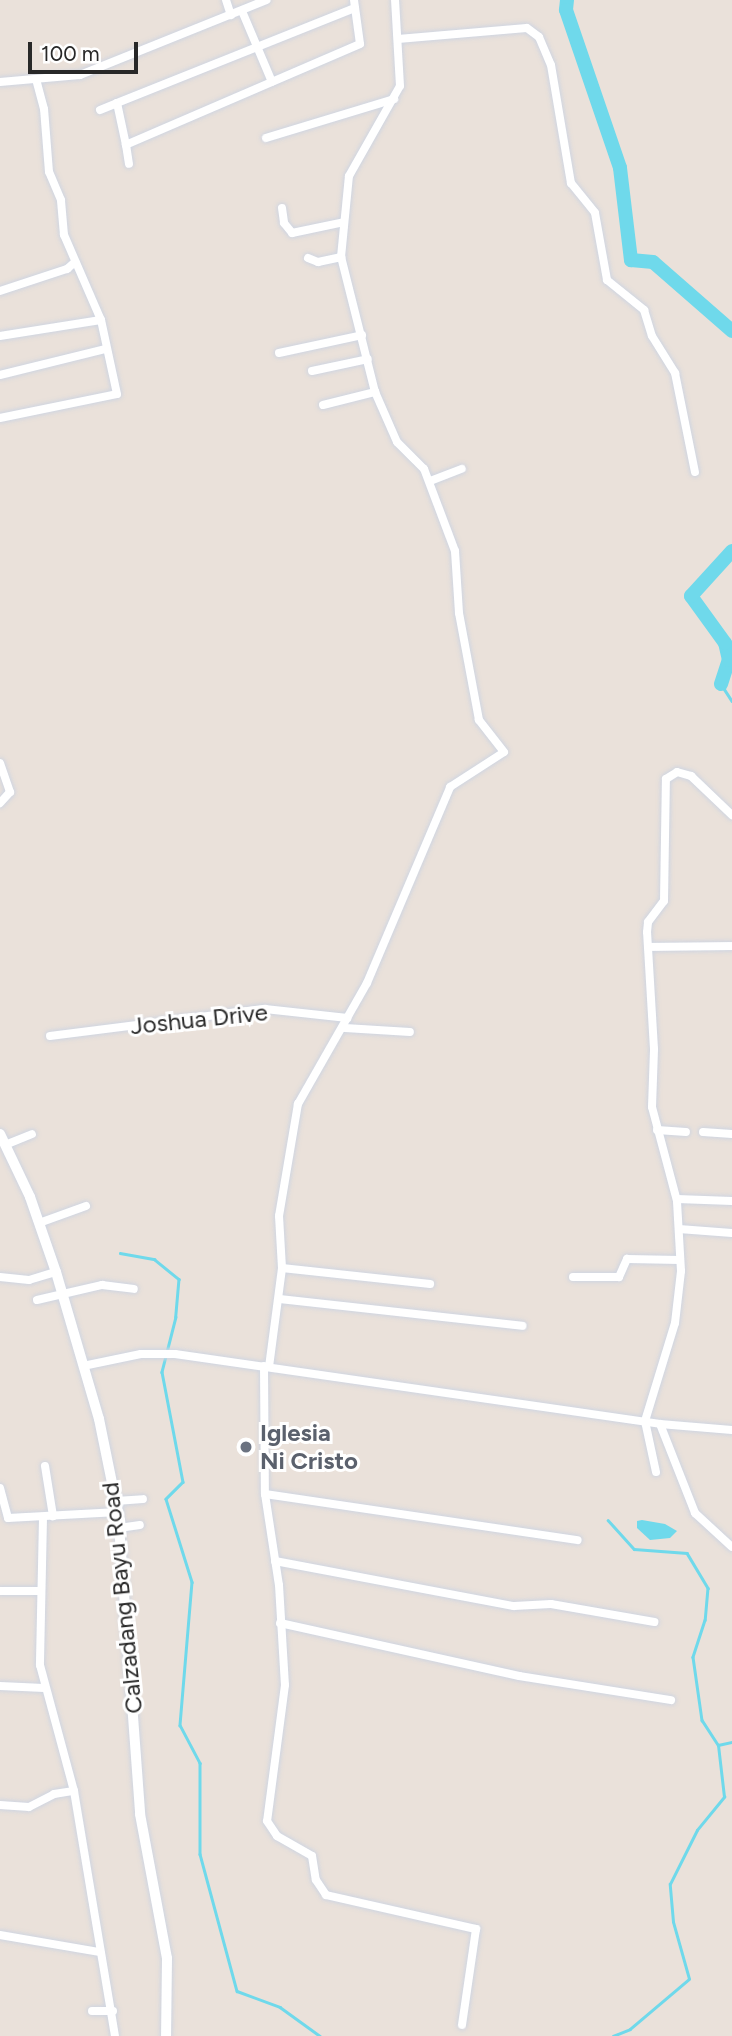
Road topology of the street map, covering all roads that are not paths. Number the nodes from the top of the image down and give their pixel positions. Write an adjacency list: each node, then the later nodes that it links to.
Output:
1 (226, 0): 6 (street)
2 (267, 0): 5 (street)
3 (395, 0): 7 (street)
4 (354, 4): 8 (street); 11 (street)
5 (242, 11): 6 (street); 8 (street)
6 (231, 15): 9 (street)
7 (398, 39): 12 (street); 36 (street)
8 (256, 46): 11 (street); 13 (street)
9 (36, 79): 10 (street); 22 (street)
10 (0, 82)
11 (272, 82): 16 (street)
12 (394, 99): 15 (street); 19 (street)
13 (117, 103): 14 (street); 16 (street)
14 (100, 110)
15 (266, 138)
16 (126, 145): 17 (street)
17 (129, 164)
18 (282, 208): 19 (street)
19 (344, 222): 20 (street)
20 (341, 257): 21 (street); 25 (street)
21 (308, 258)
22 (75, 262): 23 (street); 24 (street)
23 (0, 291)
24 (102, 320): 26 (street); 27 (street)
25 (362, 335): 28 (street); 29 (street)
26 (0, 336)
27 (105, 349): 31 (street); 34 (street)
28 (279, 353)
29 (368, 359): 30 (street); 32 (street)
30 (312, 371)
31 (0, 374)
32 (375, 392): 33 (street); 37 (street)
33 (323, 404)
34 (0, 418)
35 (462, 469): 37 (street)
36 (695, 472)
37 (430, 481): 43 (street)
38 (0, 763): 39 (street)
39 (0, 803)
40 (732, 815): 41 (street)
41 (648, 947): 42 (street); 47 (street)
42 (732, 947)
43 (348, 1018): 44 (street); 46 (street, Joshua Drive)
44 (345, 1028): 45 (street); 60 (street)
45 (410, 1032)
46 (50, 1036)
47 (657, 1130): 48 (street); 53 (street)
48 (686, 1132)
49 (703, 1132): 51 (street)
50 (33, 1133): 52 (street)
51 (732, 1134)
52 (2, 1140): 56 (street, Calzadang Bayu Road)
53 (677, 1199): 54 (street); 57 (street)
54 (732, 1201)
55 (86, 1206): 56 (street)
56 (38, 1223): 61 (street, Calzadang Bayu Road)
57 (679, 1229): 58 (street); 59 (street)
58 (732, 1233)
59 (680, 1260): 63 (street); 72 (street)
60 (282, 1268): 64 (street); 67 (street)
61 (56, 1272): 62 (street); 66 (street, Calzadang Bayu Road)
62 (0, 1277)
63 (573, 1277)
64 (430, 1284)
65 (134, 1289): 66 (street)
66 (62, 1295): 68 (street); 70 (street, Calzadang Bayu Road)
67 (279, 1299): 69 (street); 71 (street)
68 (37, 1300)
69 (523, 1326)
70 (83, 1366): 71 (street); 80 (street, Calzadang Bayu Road)
71 (266, 1367): 72 (street); 78 (street)
72 (645, 1421): 73 (street); 76 (street)
73 (660, 1424): 74 (street); 86 (street)
74 (732, 1430)
75 (46, 1466): 81 (street)
76 (656, 1472)
77 (0, 1488): 82 (street)
78 (265, 1494): 85 (street); 87 (street)
79 (143, 1499): 80 (street)
80 (117, 1507): 81 (street); 84 (street, Calzadang Bayu Road)
81 (53, 1516): 82 (street)
82 (43, 1518): 89 (street)
83 (140, 1525): 84 (street)
84 (120, 1528): 103 (street, Calzadang Bayu Road)
85 (578, 1540)
86 (732, 1547)
87 (275, 1561): 90 (street); 91 (street)
88 (0, 1591): 89 (street)
89 (39, 1591): 93 (street)
90 (654, 1622)
91 (280, 1623): 94 (street); 101 (street)
92 (0, 1686): 93 (street)
93 (44, 1688): 95 (street)
94 (671, 1700)
95 (74, 1791): 96 (street); 98 (street)
96 (0, 1805)
97 (0, 1935): 98 (street)
98 (99, 1952): 100 (street)
99 (92, 2011): 100 (street)
100 (113, 2011): 102 (street)
101 (462, 2025)
102 (115, 2036)
103 (166, 2036)

